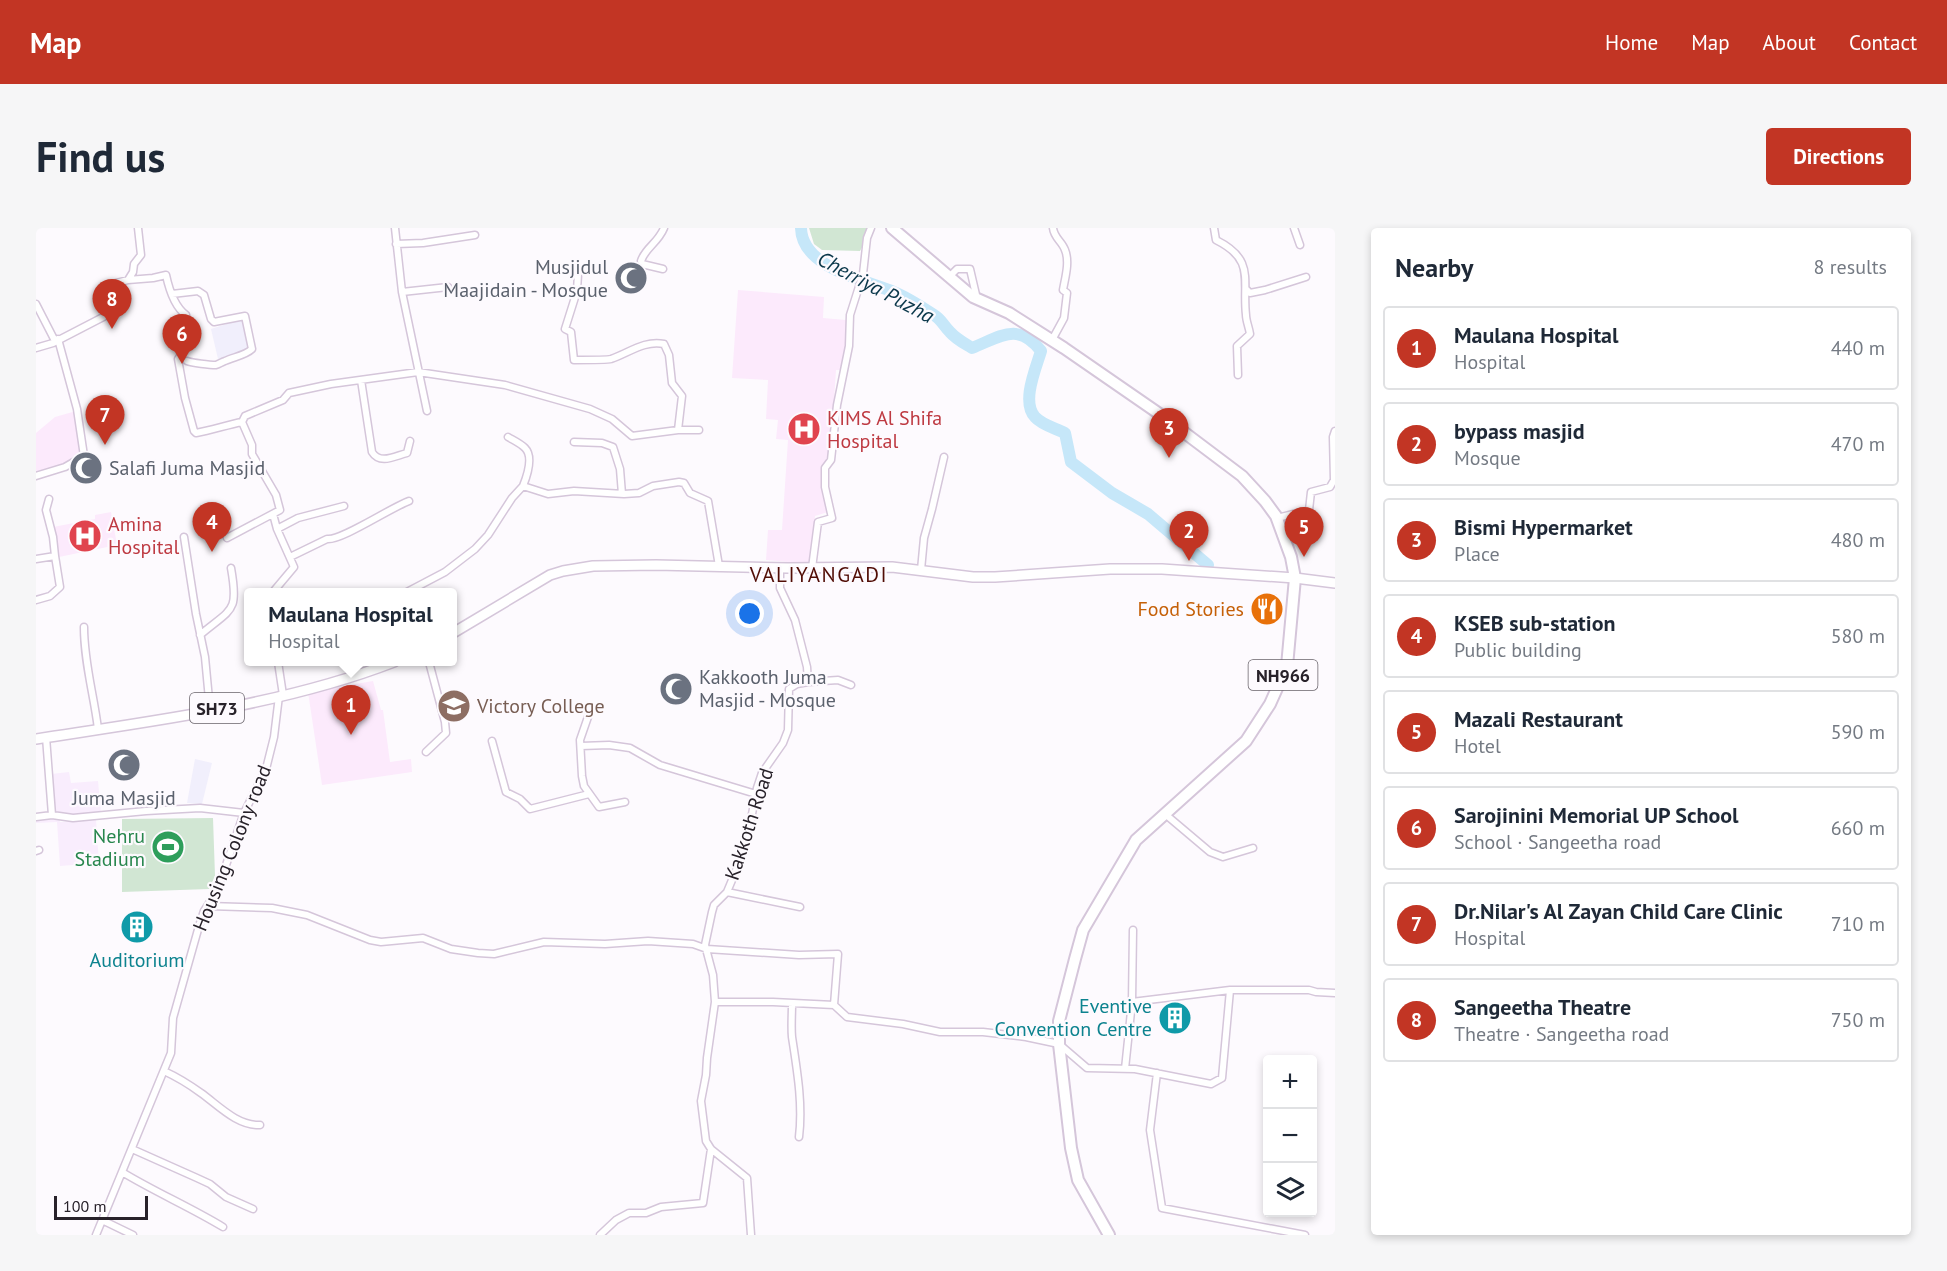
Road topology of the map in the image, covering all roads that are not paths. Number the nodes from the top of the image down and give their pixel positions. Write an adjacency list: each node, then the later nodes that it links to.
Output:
1 (140, 228): 16 (street)
2 (395, 228): 10 (street)
3 (664, 228): 12 (street)
4 (871, 228): 57 (street)
5 (892, 228): 15 (highway, NH966)
6 (1053, 228): 24 (street)
7 (1214, 228): 18 (street)
8 (1294, 228): 11 (street)
9 (475, 235): 10 (street)
10 (396, 244): 19 (street)
11 (1300, 245)
12 (663, 269)
13 (578, 274): 32 (street)
14 (1306, 277): 18 (street)
15 (949, 278): 21 (highway, NH966); 21 (street)
16 (128, 280): 20 (street); 23 (street)
17 (448, 287): 19 (street)
18 (1247, 290): 28 (street)
19 (402, 292): 27 (street)
20 (172, 294): 26 (street); 31 (street)
21 (977, 299): 24 (highway, NH966)
22 (36, 304): 23 (street)
23 (56, 340): 25 (street); 39 (street)
24 (1052, 340): 47 (highway, NH966)
25 (36, 348)
26 (187, 361)
27 (418, 372): 29 (street); 30 (street); 32 (street)
28 (1238, 375)
29 (361, 380): 31 (street); 36 (street)
30 (427, 411)
31 (243, 422): 46 (street)
32 (678, 430): 33 (street)
33 (699, 430)
34 (1335, 431): 40 (street)
35 (508, 437): 41 (street)
36 (411, 441)
37 (574, 442): 42 (street)
38 (944, 457): 58 (street)
39 (36, 476)
40 (1334, 480): 47 (street)
41 (523, 486): 42 (street); 62 (street)
42 (622, 494): 54 (street)
43 (49, 499): 51 (street)
44 (409, 501): 52 (street)
45 (344, 506): 48 (street)
46 (273, 514): 48 (street); 50 (street)
47 (1277, 518): 59 (highway, NH966)
48 (277, 529): 52 (street)
49 (184, 537): 66 (street)
50 (227, 538)
51 (55, 556): 53 (street); 63 (street)
52 (290, 557): 61 (street)
53 (36, 559)
54 (719, 566): 56 (main road); 65 (main road)
55 (231, 568): 66 (street)
56 (780, 568): 57 (main road); 72 (street)
57 (813, 568): 58 (main road)
58 (921, 570): 59 (main road)
59 (1295, 578): 60 (main road); 86 (highway, NH966)
60 (1335, 583)
61 (276, 588)
62 (415, 588)
63 (36, 600)
64 (84, 627): 77 (street)
65 (457, 631)
66 (200, 635): 75 (street)
67 (278, 666): 74 (street, Housing Colony road)
68 (356, 666): 71 (street)
69 (382, 666): 71 (main road, SH73)
70 (430, 666): 81 (street)
71 (358, 674): 74 (main road, SH73)
72 (808, 682): 73 (street); 83 (street, Kakkoth Road)
73 (851, 686)
74 (281, 696): 75 (main road, SH73); 85 (street, Housing Colony road)
75 (210, 710): 77 (main road, SH73)
76 (589, 714): 80 (street)
77 (98, 729): 78 (main road, SH73)
78 (41, 738): 87 (street)
79 (492, 741): 82 (street)
80 (581, 746): 82 (street); 83 (street)
81 (426, 752)
82 (589, 794): 84 (street)
83 (756, 794): 90 (street, Kakkoth Road)
84 (625, 802)
85 (244, 813): 87 (street); 91 (street, Housing Colony road)
86 (1166, 814): 89 (street); 101 (highway, NH966)
87 (52, 815): 88 (street)
88 (36, 817)
89 (1253, 848)
90 (727, 892): 92 (street); 94 (street, Kakkoth Road)
91 (209, 906): 94 (street); 103 (street, Housing Colony road)
92 (800, 907)
93 (1133, 930): 98 (street)
94 (706, 949): 97 (street, Kakkoth Road); 100 (street)
95 (1230, 990): 96 (street); 98 (street); 104 (street)
96 (1335, 993)
97 (715, 1002): 99 (street); 108 (street, Kakkoth Road)
98 (1132, 1002): 102 (street)
99 (792, 1004): 100 (street); 106 (street)
100 (834, 1005): 101 (street)
101 (1059, 1044): 102 (street); 117 (highway, NH966)
102 (1125, 1069): 104 (street)
103 (164, 1071): 105 (street); 107 (street, Housing Colony road)
104 (1157, 1073): 118 (street)
105 (260, 1125)
106 (799, 1137)
107 (132, 1149): 109 (street, Housing Colony road); 110 (street)
108 (711, 1149): 115 (street); 116 (street)
109 (122, 1172): 111 (street, Housing Colony road); 112 (street)
110 (253, 1209)
111 (102, 1220): 113 (street, Housing Colony road); 114 (street)
112 (223, 1227)
113 (96, 1235)
114 (133, 1235)
115 (600, 1235)
116 (751, 1235)
117 (1109, 1235)
118 (1305, 1235)

